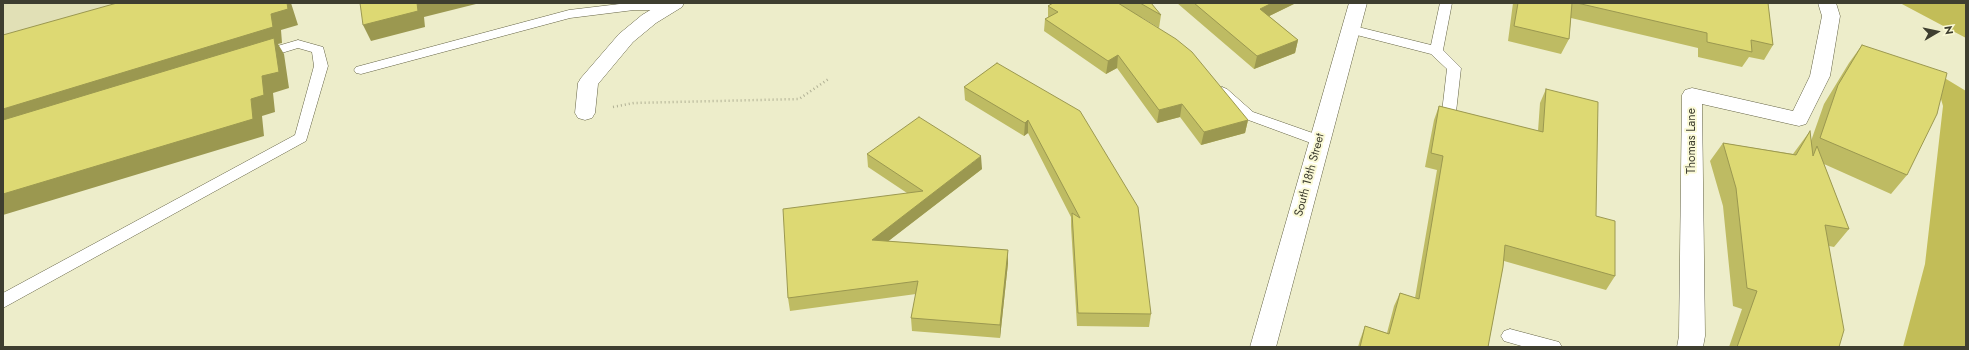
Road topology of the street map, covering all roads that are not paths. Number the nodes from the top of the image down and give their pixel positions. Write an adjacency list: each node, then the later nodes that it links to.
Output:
1 (1446, 3): 6 (lane)
2 (1827, 3): 17 (street, Thomas Lane)
3 (673, 4): 8 (lane); 11 (street)
4 (1355, 4): 5 (street, South 18th Street)
5 (1350, 29): 6 (lane); 12 (street, South 18th Street)
6 (1436, 51): 10 (lane)
7 (252, 58): 13 (lane)
8 (361, 70)
9 (1212, 79): 12 (lane)
10 (1449, 112)
11 (585, 113)
12 (1320, 141): 15 (street, South 18th Street)
13 (3, 301)
14 (1510, 336): 16 (lane)
15 (1263, 347)
16 (1553, 347)
17 (1690, 347)

